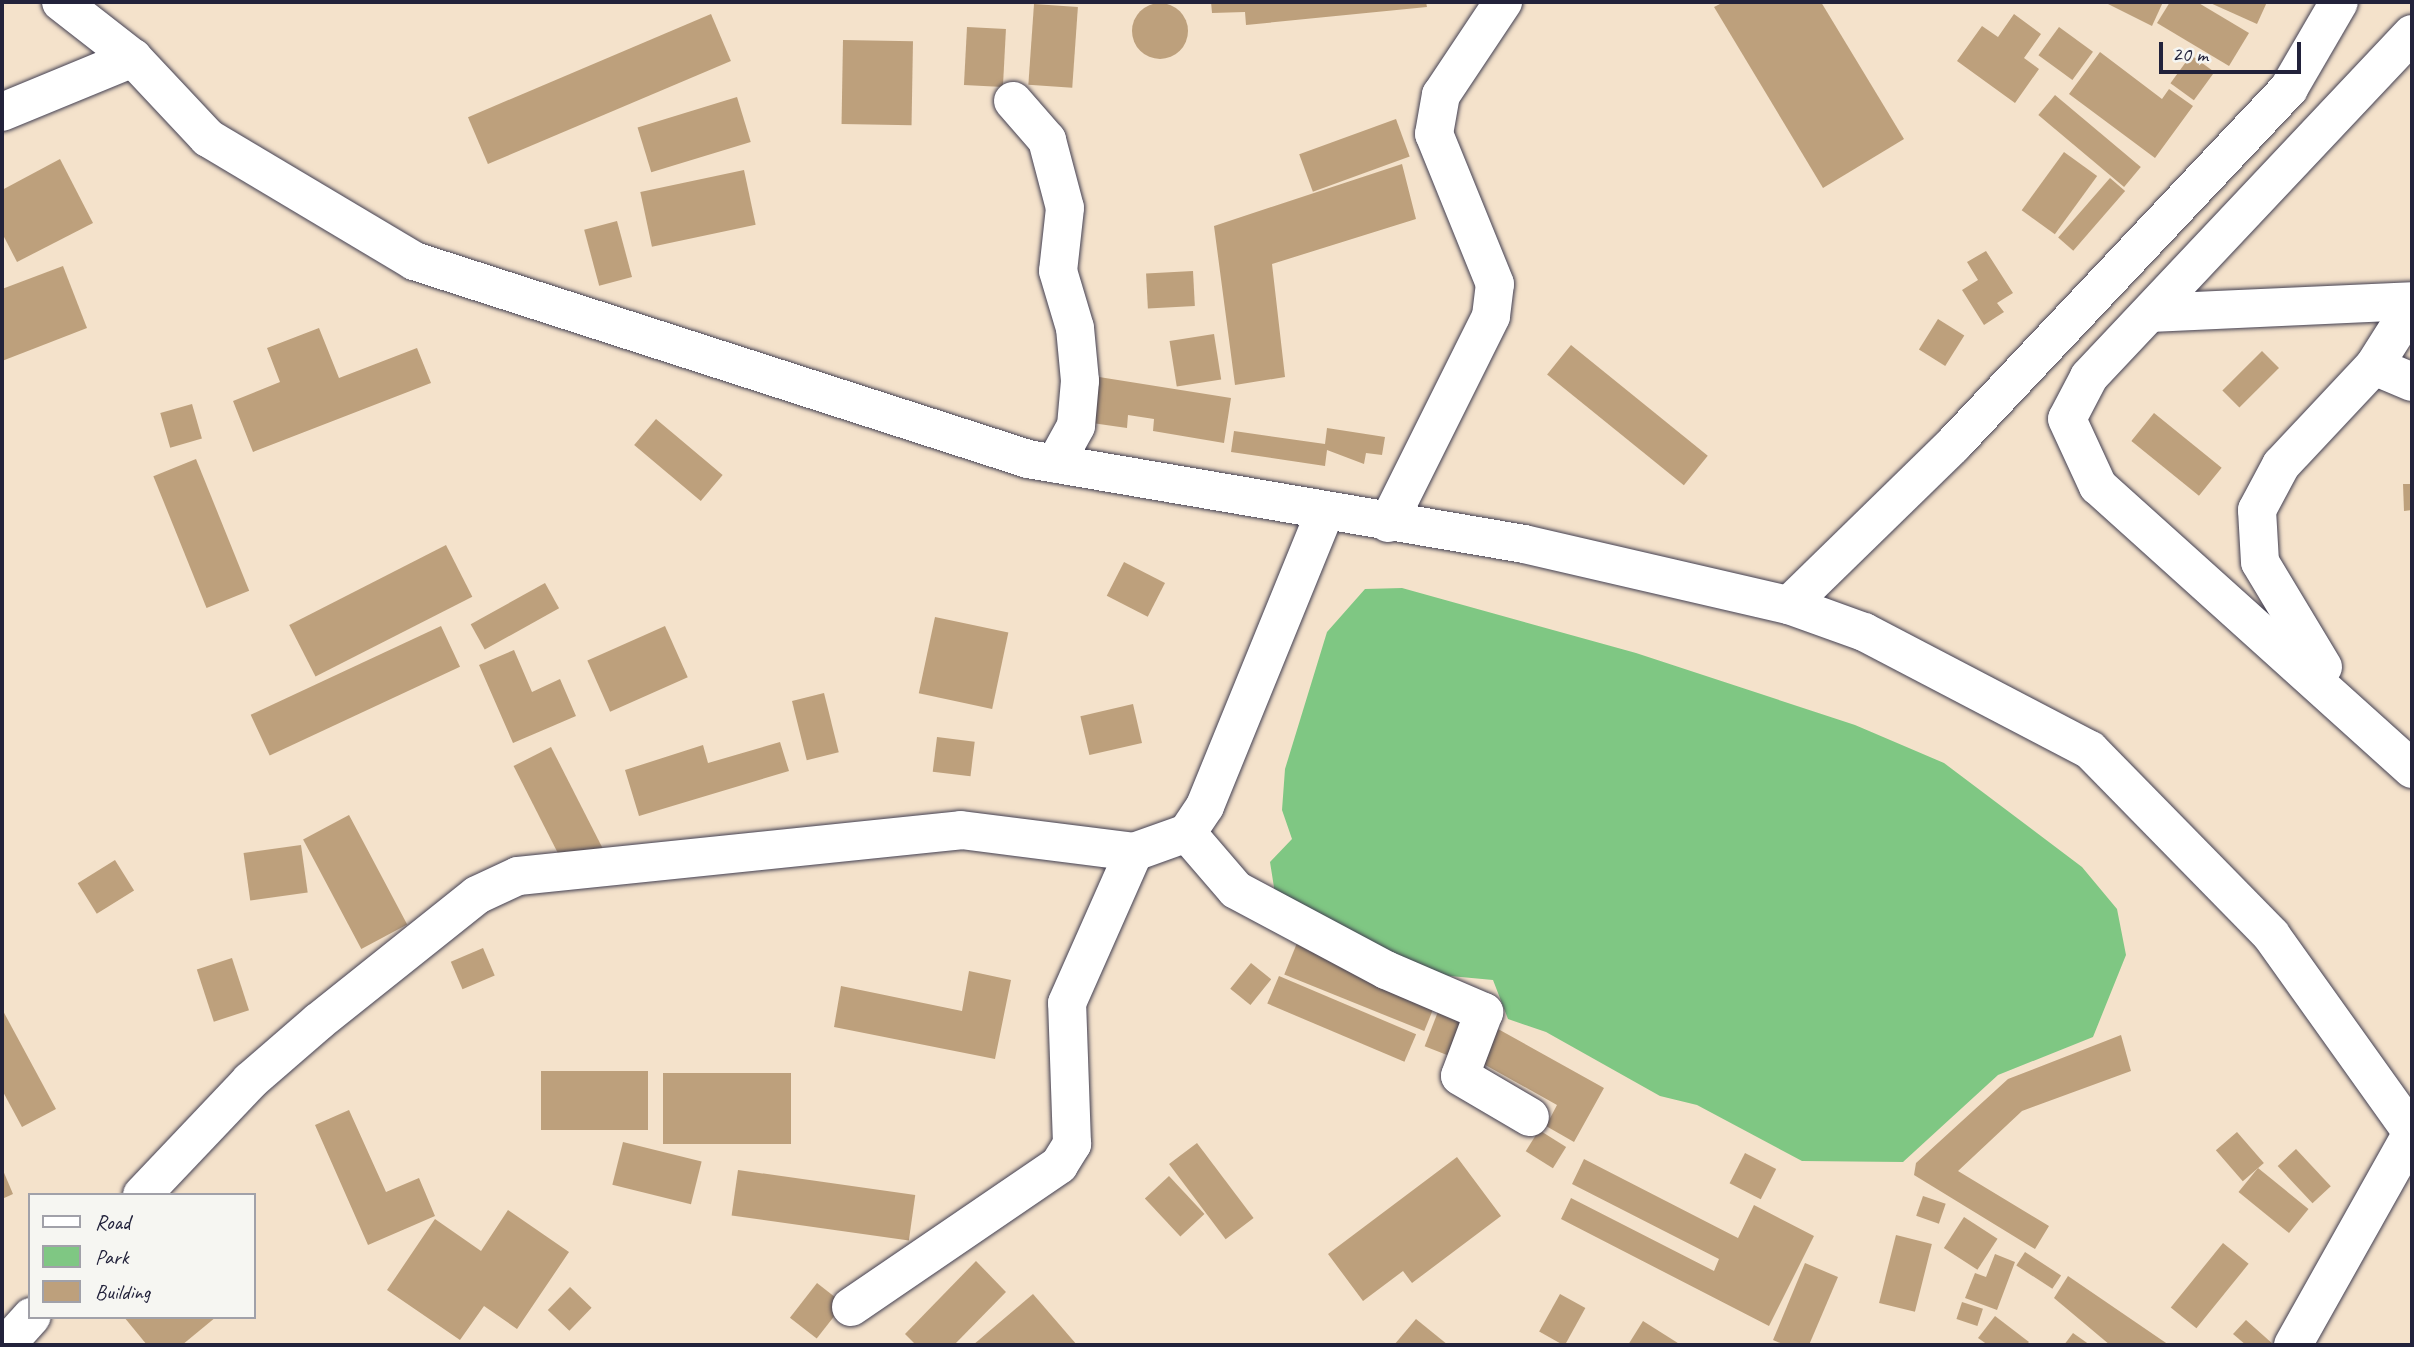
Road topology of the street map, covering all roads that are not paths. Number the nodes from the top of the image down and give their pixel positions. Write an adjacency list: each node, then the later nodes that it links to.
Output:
1 (61, 2): 5 (street)
2 (1503, 2): 14 (street)
3 (2339, 2): 15 (street)
4 (2412, 34): 9 (street)
5 (133, 58): 7 (street); 12 (street)
6 (1013, 101): 12 (street)
7 (2, 112)
8 (2412, 303): 9 (street); 10 (street)
9 (2150, 313): 16 (street)
10 (2374, 366): 11 (street); 16 (street)
11 (2412, 382)
12 (1055, 464): 13 (street)
13 (1324, 514): 14 (street); 18 (street)
14 (1388, 523): 15 (street)
15 (1789, 605): 21 (street)
16 (2364, 726): 17 (street)
17 (2410, 764)
18 (1187, 833): 19 (street); 20 (street)
19 (1134, 852): 22 (street); 23 (street)
20 (1530, 1117)
21 (2412, 1133): 26 (street)
22 (144, 1193)
23 (851, 1307)
24 (29, 1319): 25 (street)
25 (6, 1345)
26 (2293, 1345)

